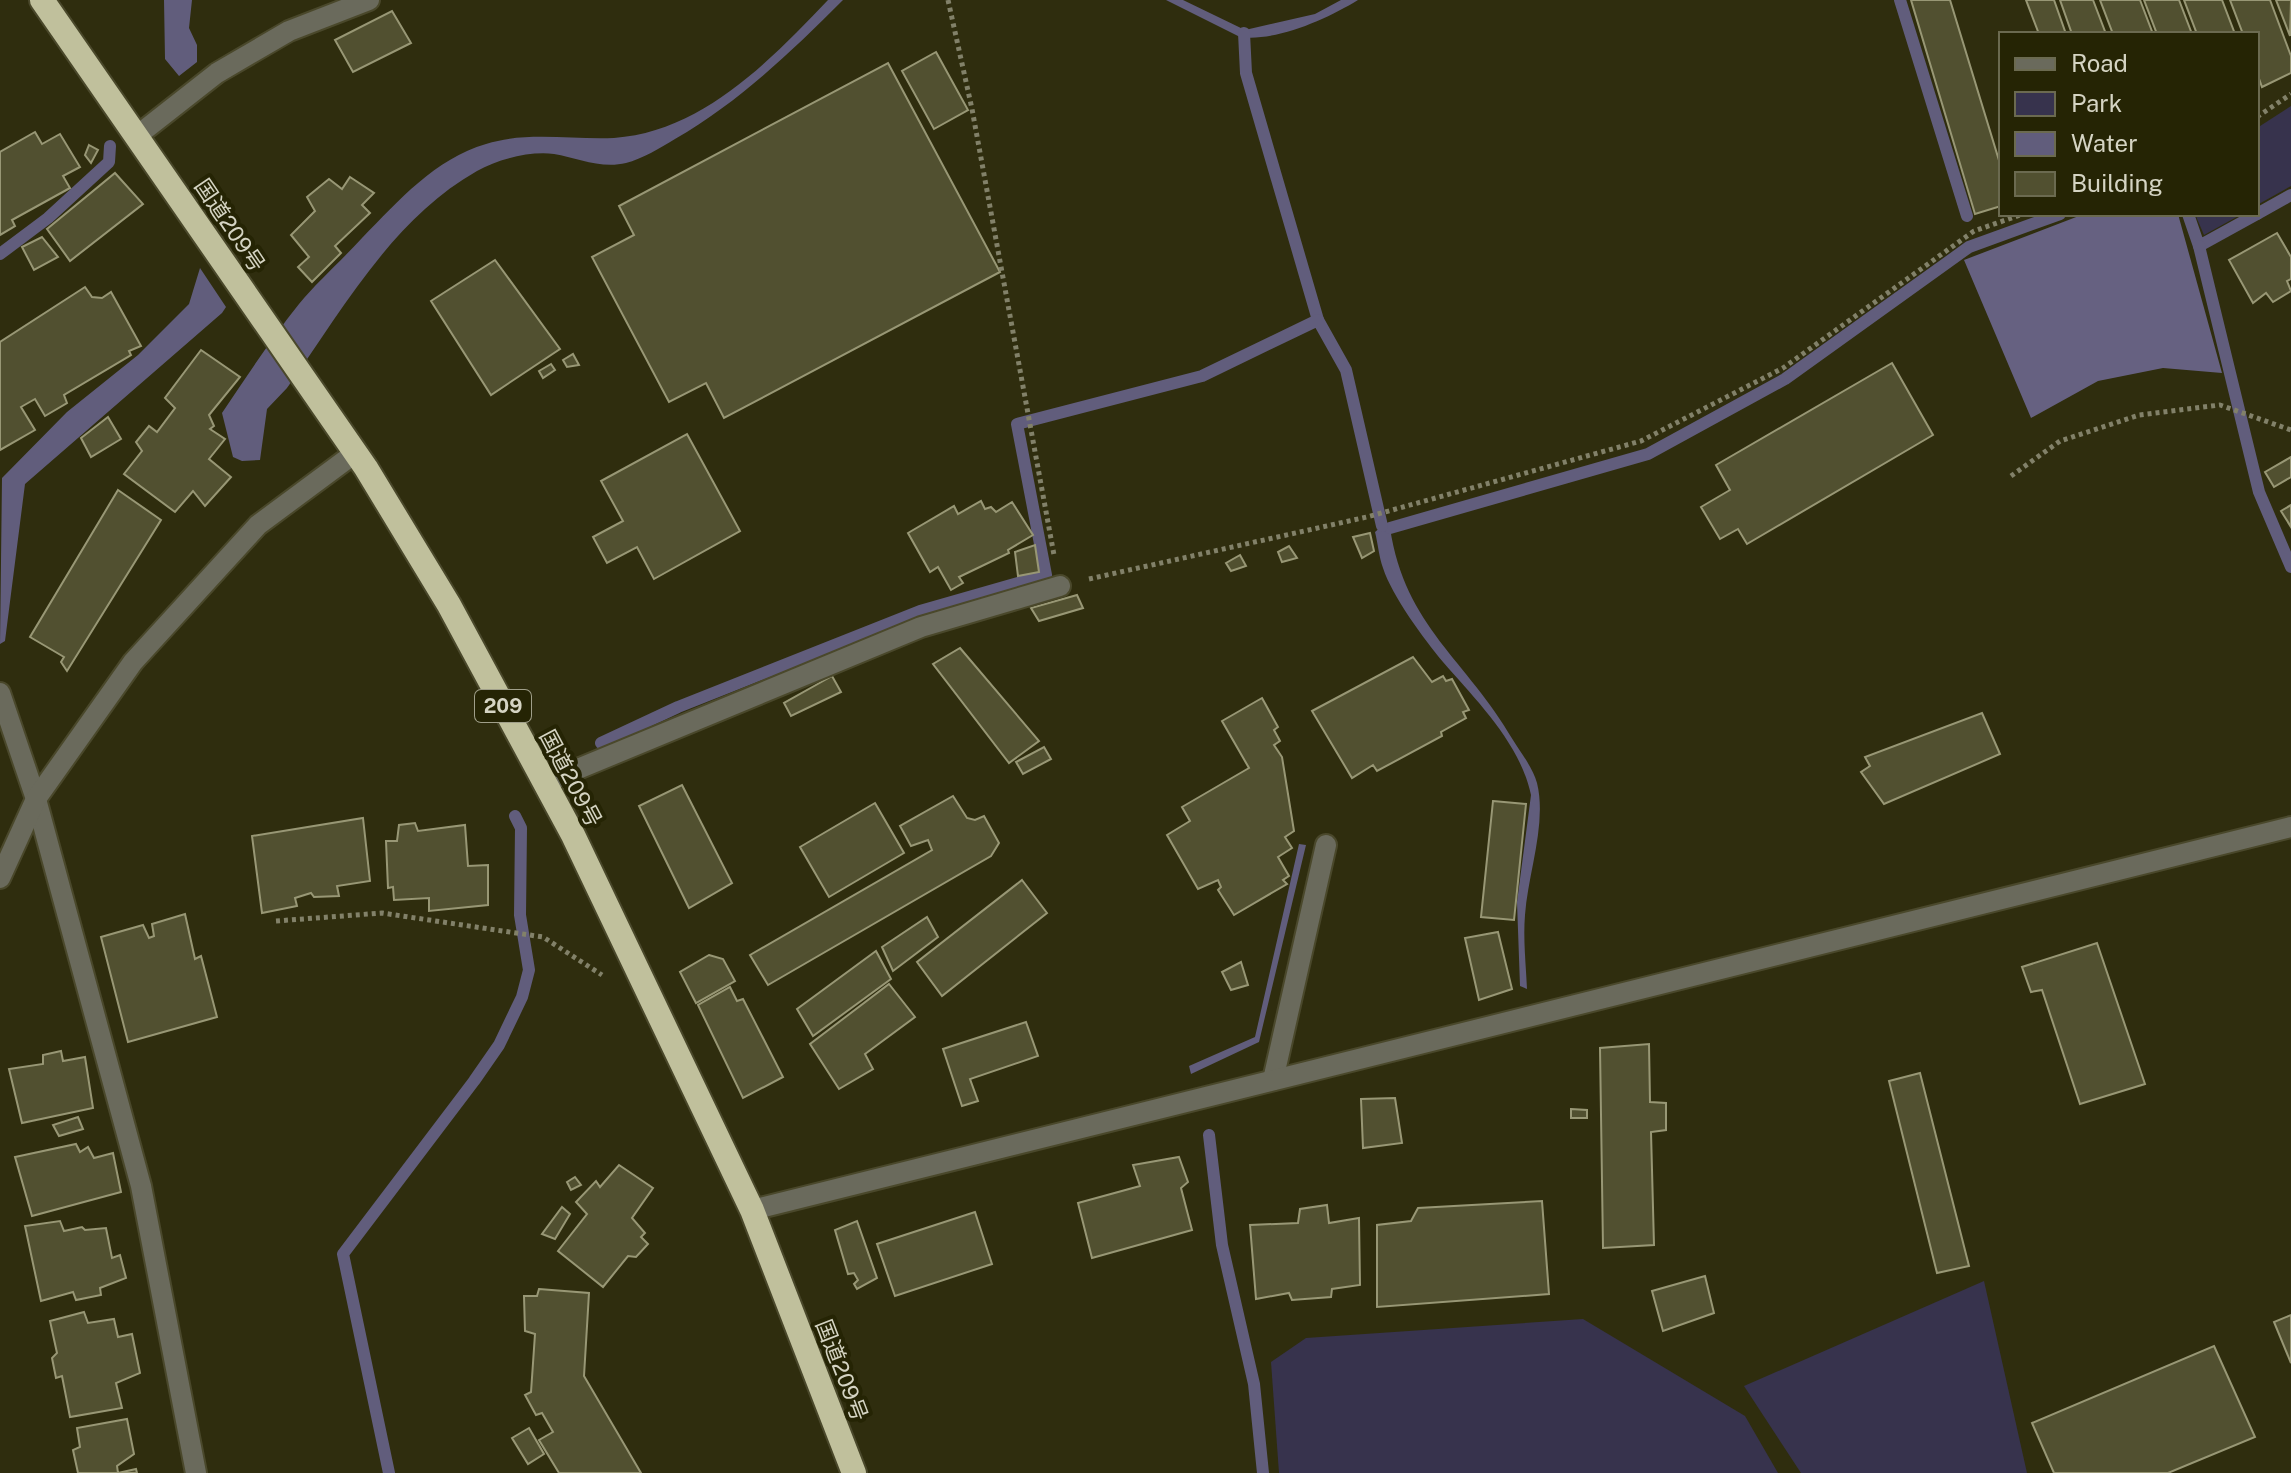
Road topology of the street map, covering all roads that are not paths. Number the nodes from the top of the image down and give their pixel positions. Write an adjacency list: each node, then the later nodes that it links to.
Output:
1 (42, 0): 3 (highway, 国道209号 / 209)
2 (369, 0): 3 (street)
3 (138, 135): 4 (highway, 国道209号 / 209)
4 (355, 453): 7 (highway, 国道209号 / 209); 8 (street)
5 (1060, 586): 7 (street)
6 (0, 693): 8 (street)
7 (544, 783): 13 (highway, 国道209号 / 209)
8 (36, 799): 11 (street); 14 (street)
9 (2291, 827): 12 (street)
10 (1326, 845): 12 (street)
11 (0, 878)
12 (1273, 1080): 13 (street)
13 (752, 1210): 15 (highway, 国道209号 / 209)
14 (196, 1473)
15 (854, 1473)

